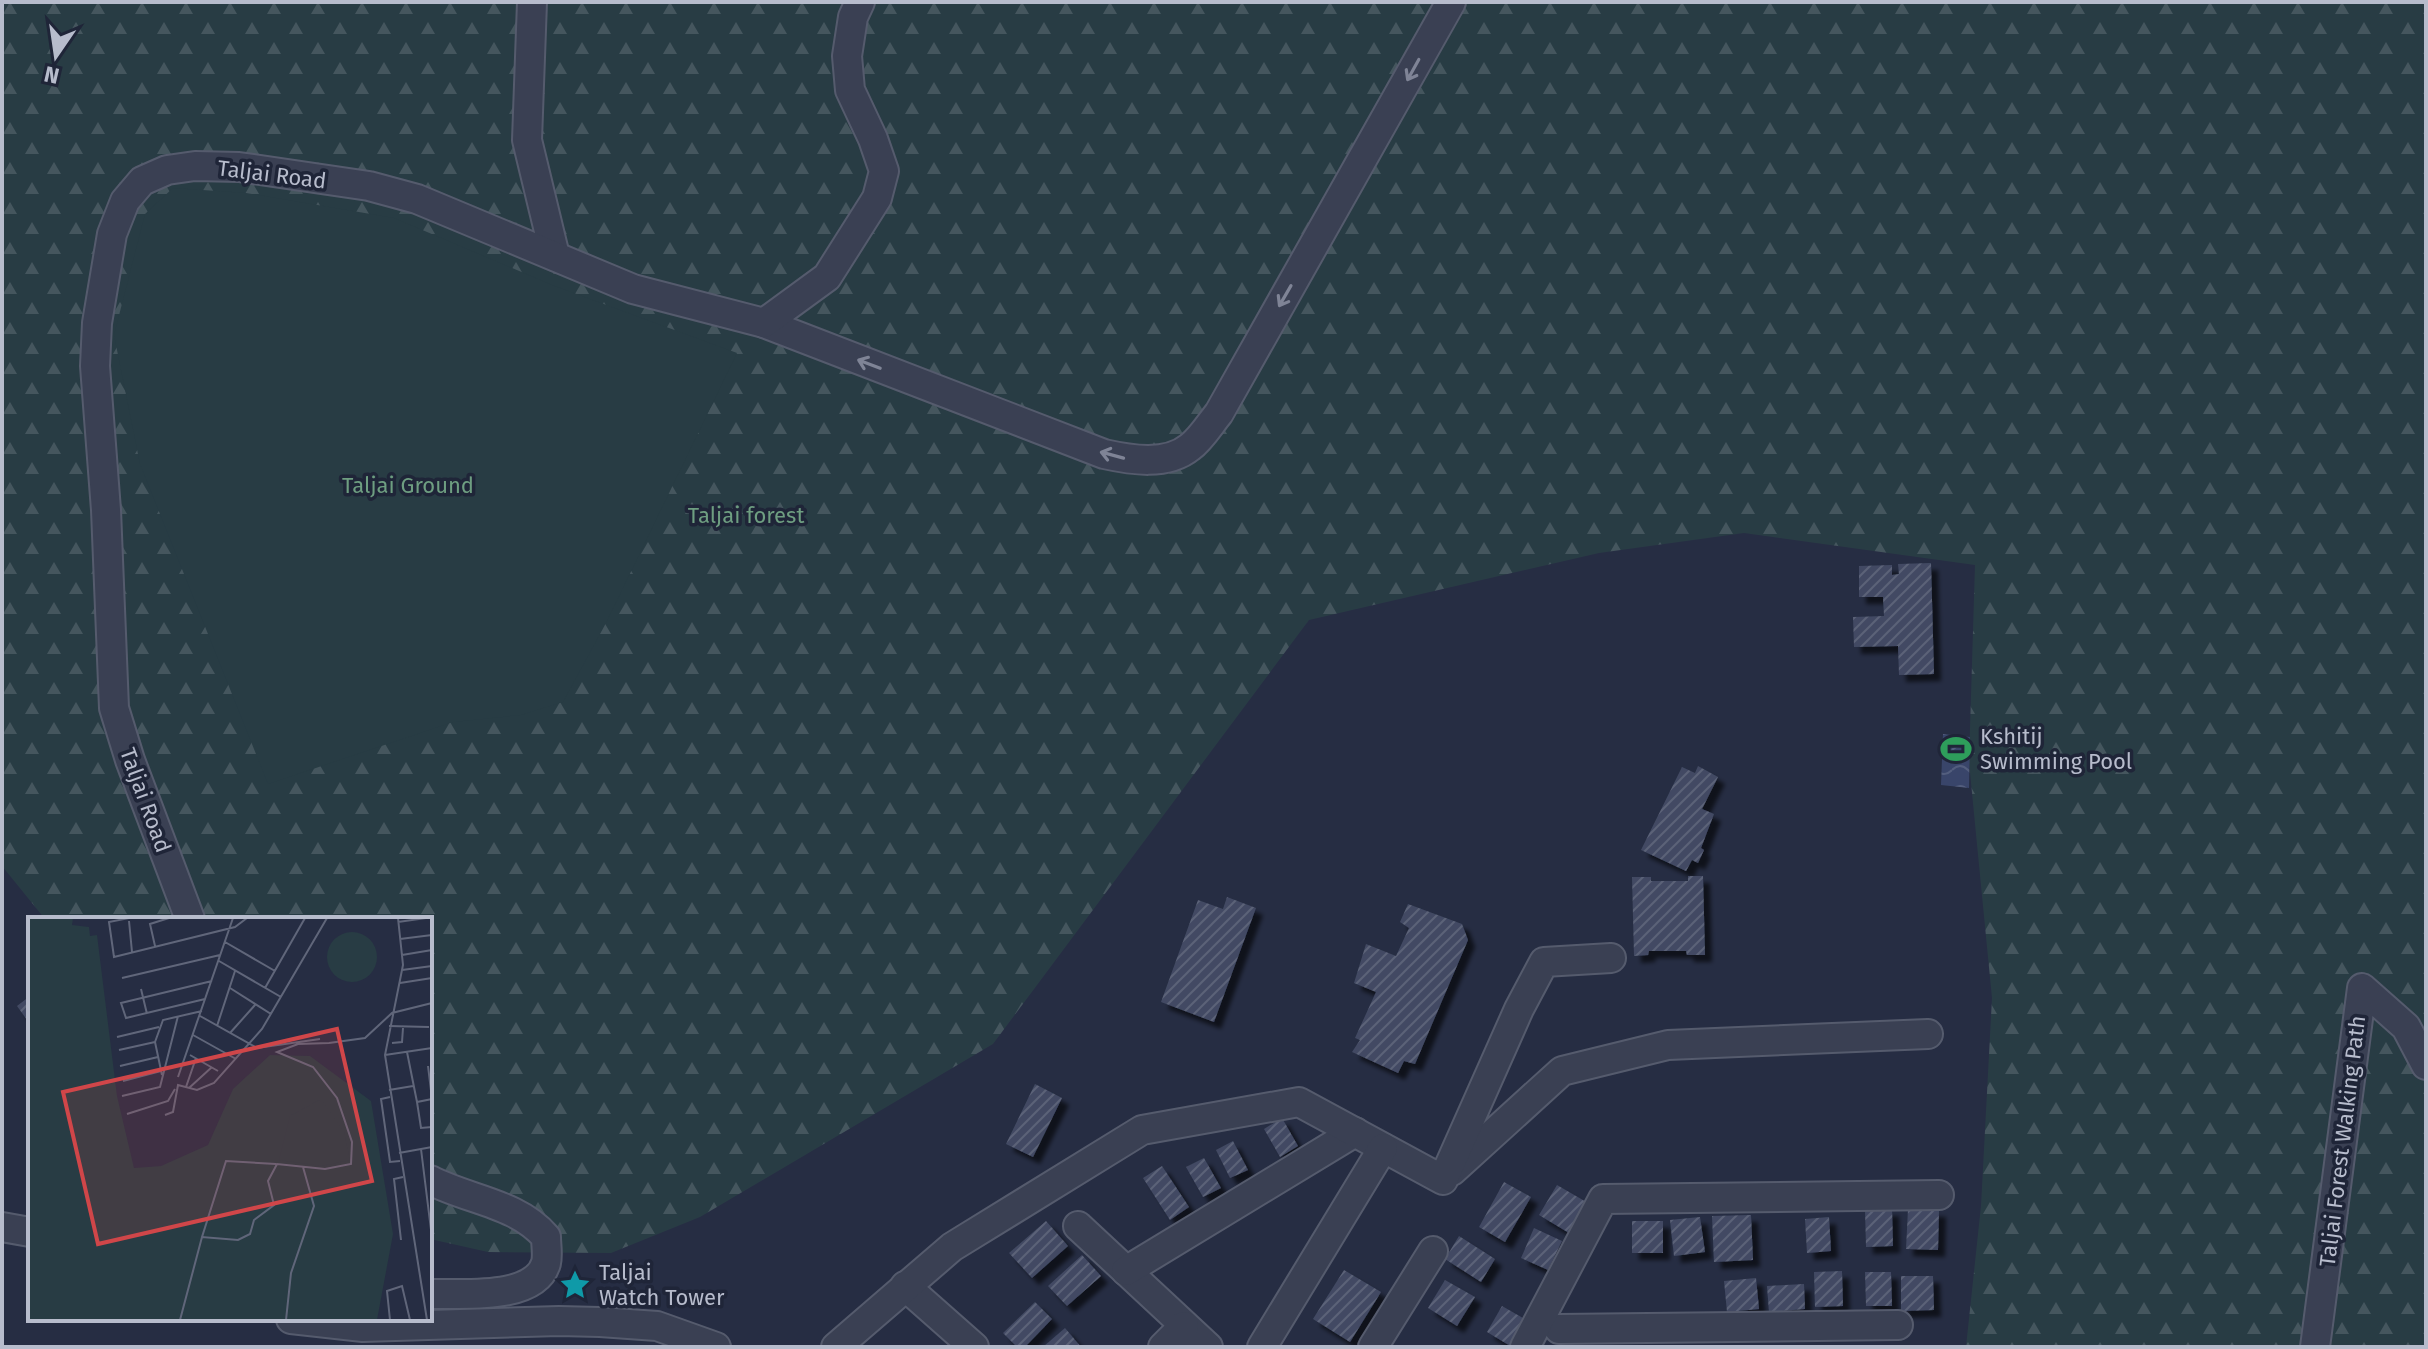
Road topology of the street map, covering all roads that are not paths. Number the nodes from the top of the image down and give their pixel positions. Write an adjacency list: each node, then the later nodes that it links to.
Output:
1 (532, 2): 4 (street)
2 (860, 2): 5 (street)
3 (1451, 2): 5 (street, Taljai Road, one-way to 5)
4 (555, 256): 5 (street, Taljai Road); 6 (street, Taljai Road)
5 (764, 323)
6 (189, 917)
7 (1611, 958): 12 (street)
8 (1928, 1034): 12 (street)
9 (2426, 1065): 35 (street, Taljai Forest Walking Path)
10 (1355, 1132): 11 (street); 19 (street); 21 (street)
11 (1383, 1148): 12 (street); 32 (street)
12 (1443, 1180)
13 (432, 1181): 22 (street)
14 (1939, 1195): 20 (street)
15 (1078, 1226): 19 (street)
16 (2, 1227): 17 (street)
17 (28, 1232)
18 (1433, 1251): 33 (street)
19 (1126, 1271): 25 (street)
20 (1558, 1285): 26 (street); 34 (street)
21 (905, 1286): 28 (street); 29 (street)
22 (432, 1294)
23 (309, 1321): 27 (street)
24 (1898, 1325): 26 (street)
25 (1184, 1326): 30 (street); 31 (street)
26 (1559, 1338)
27 (716, 1347)
28 (836, 1347)
29 (974, 1347)
30 (1163, 1347)
31 (1208, 1347)
32 (1262, 1347)
33 (1373, 1347)
34 (1525, 1347)
35 (2315, 1347)

